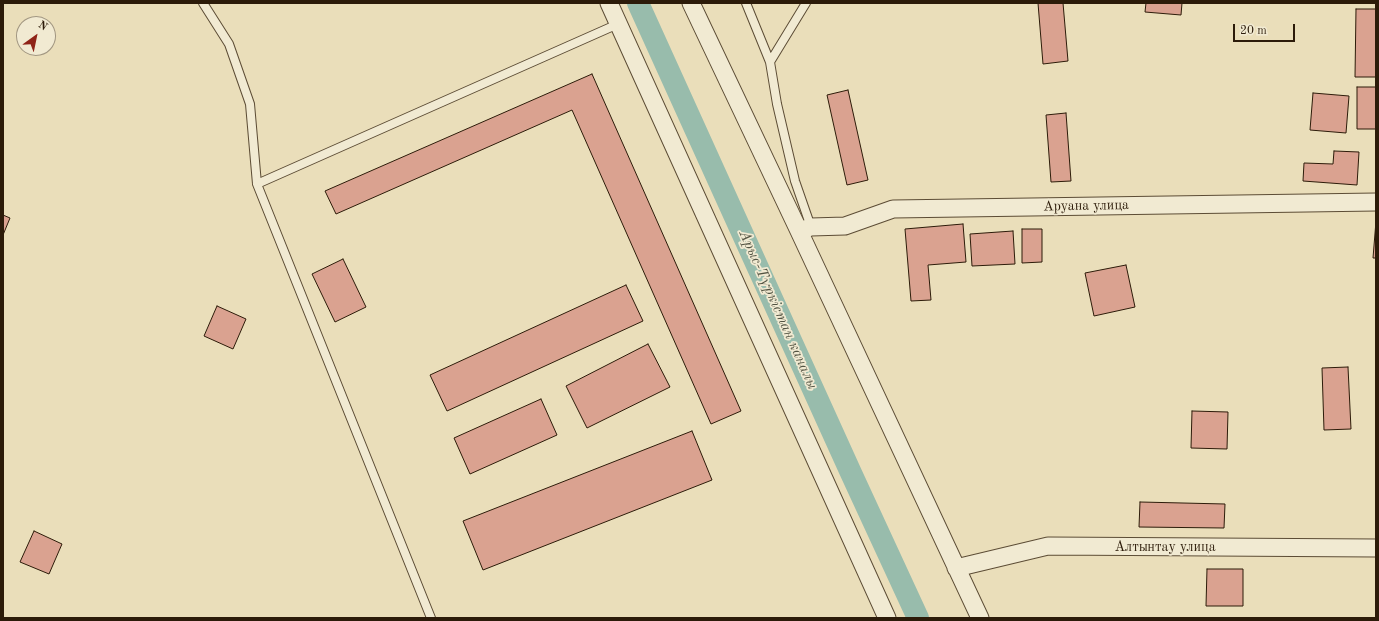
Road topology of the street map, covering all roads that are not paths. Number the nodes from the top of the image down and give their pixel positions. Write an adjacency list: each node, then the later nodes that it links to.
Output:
1 (203, 3): 8 (lane)
2 (608, 3): 6 (street)
3 (691, 3): 10 (street)
4 (746, 3): 7 (lane)
5 (806, 3): 7 (lane)
6 (618, 24): 8 (lane); 14 (street)
7 (770, 62): 10 (lane)
8 (257, 184): 13 (lane)
9 (1376, 202): 10 (street, Аруана улица)
10 (805, 229): 12 (street)
11 (1376, 548): 12 (street, Алтынтау улица)
12 (956, 568): 15 (street)
13 (431, 618)
14 (886, 618)
15 (980, 618)

